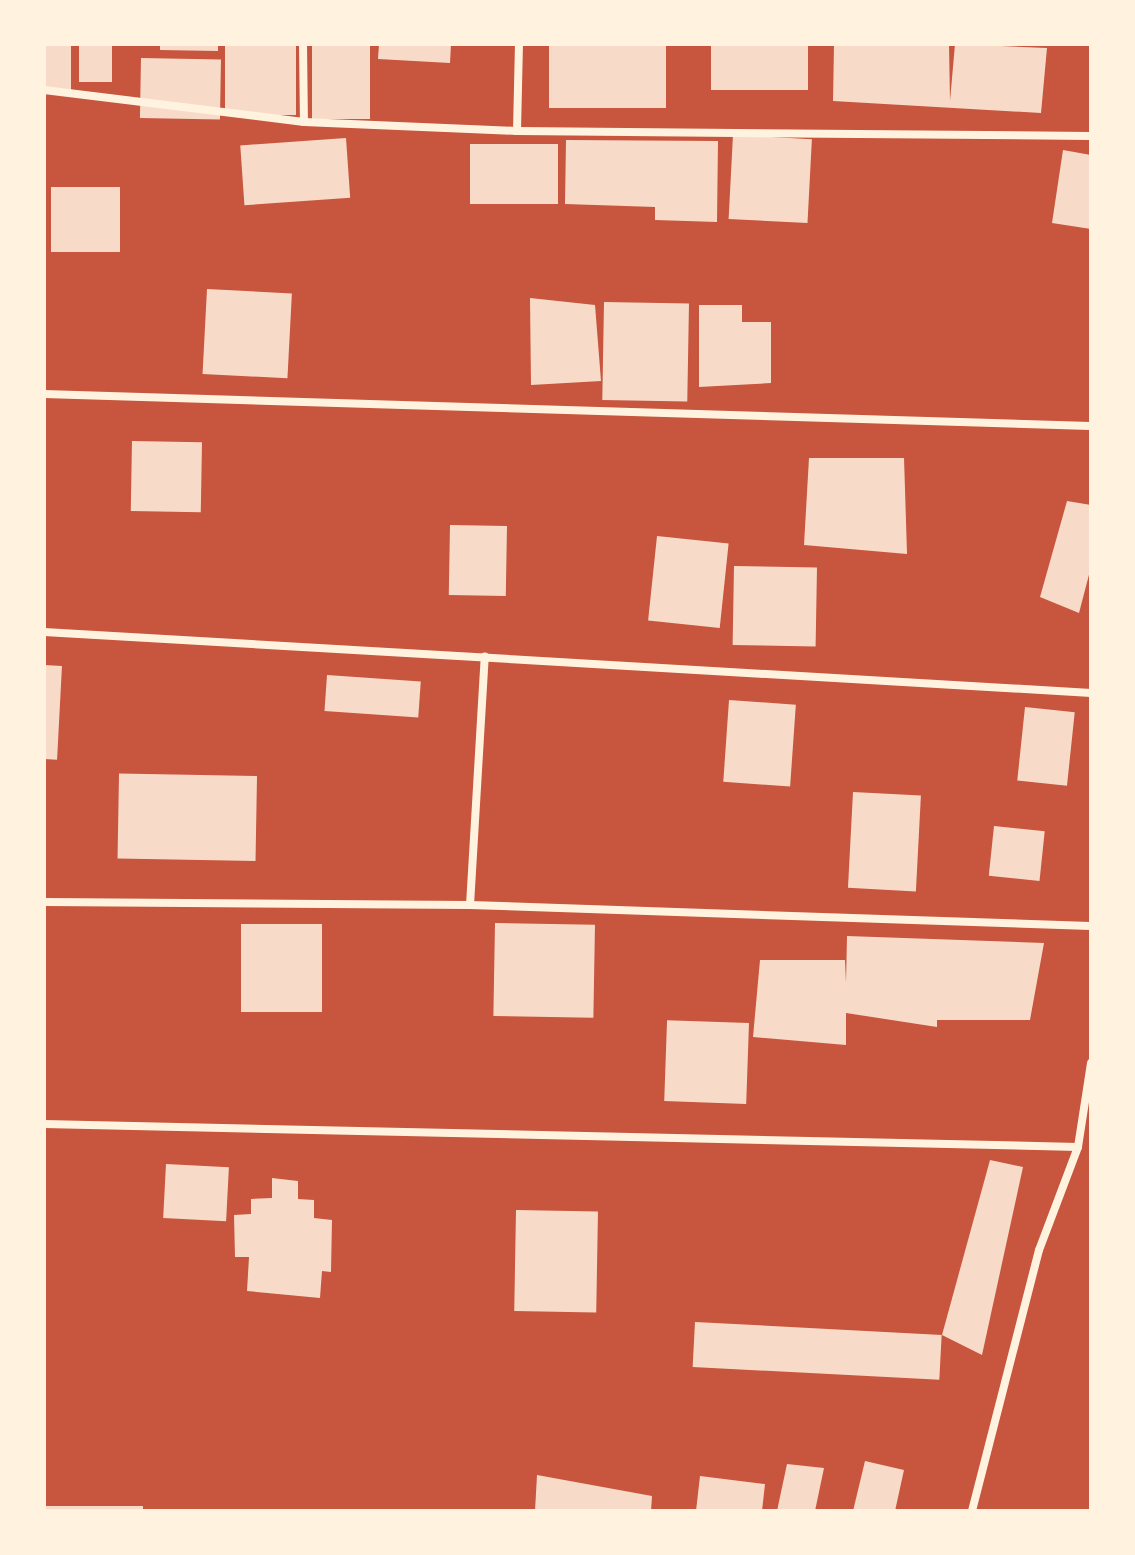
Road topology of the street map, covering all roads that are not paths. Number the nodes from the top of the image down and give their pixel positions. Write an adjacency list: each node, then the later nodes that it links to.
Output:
1 (303, 44): 4 (street)
2 (519, 44): 5 (street)
3 (44, 90): 4 (street)
4 (304, 122): 5 (street)
5 (517, 131): 6 (street)
6 (1091, 136)
7 (44, 394): 8 (street)
8 (1091, 426)
9 (44, 632): 10 (street)
10 (485, 656): 11 (street); 13 (street)
11 (1091, 693)
12 (44, 902): 13 (street)
13 (470, 905): 14 (street)
14 (1091, 926)
15 (1091, 1063): 17 (street)
16 (44, 1124): 17 (street)
17 (1078, 1147): 18 (street)
18 (972, 1511)

